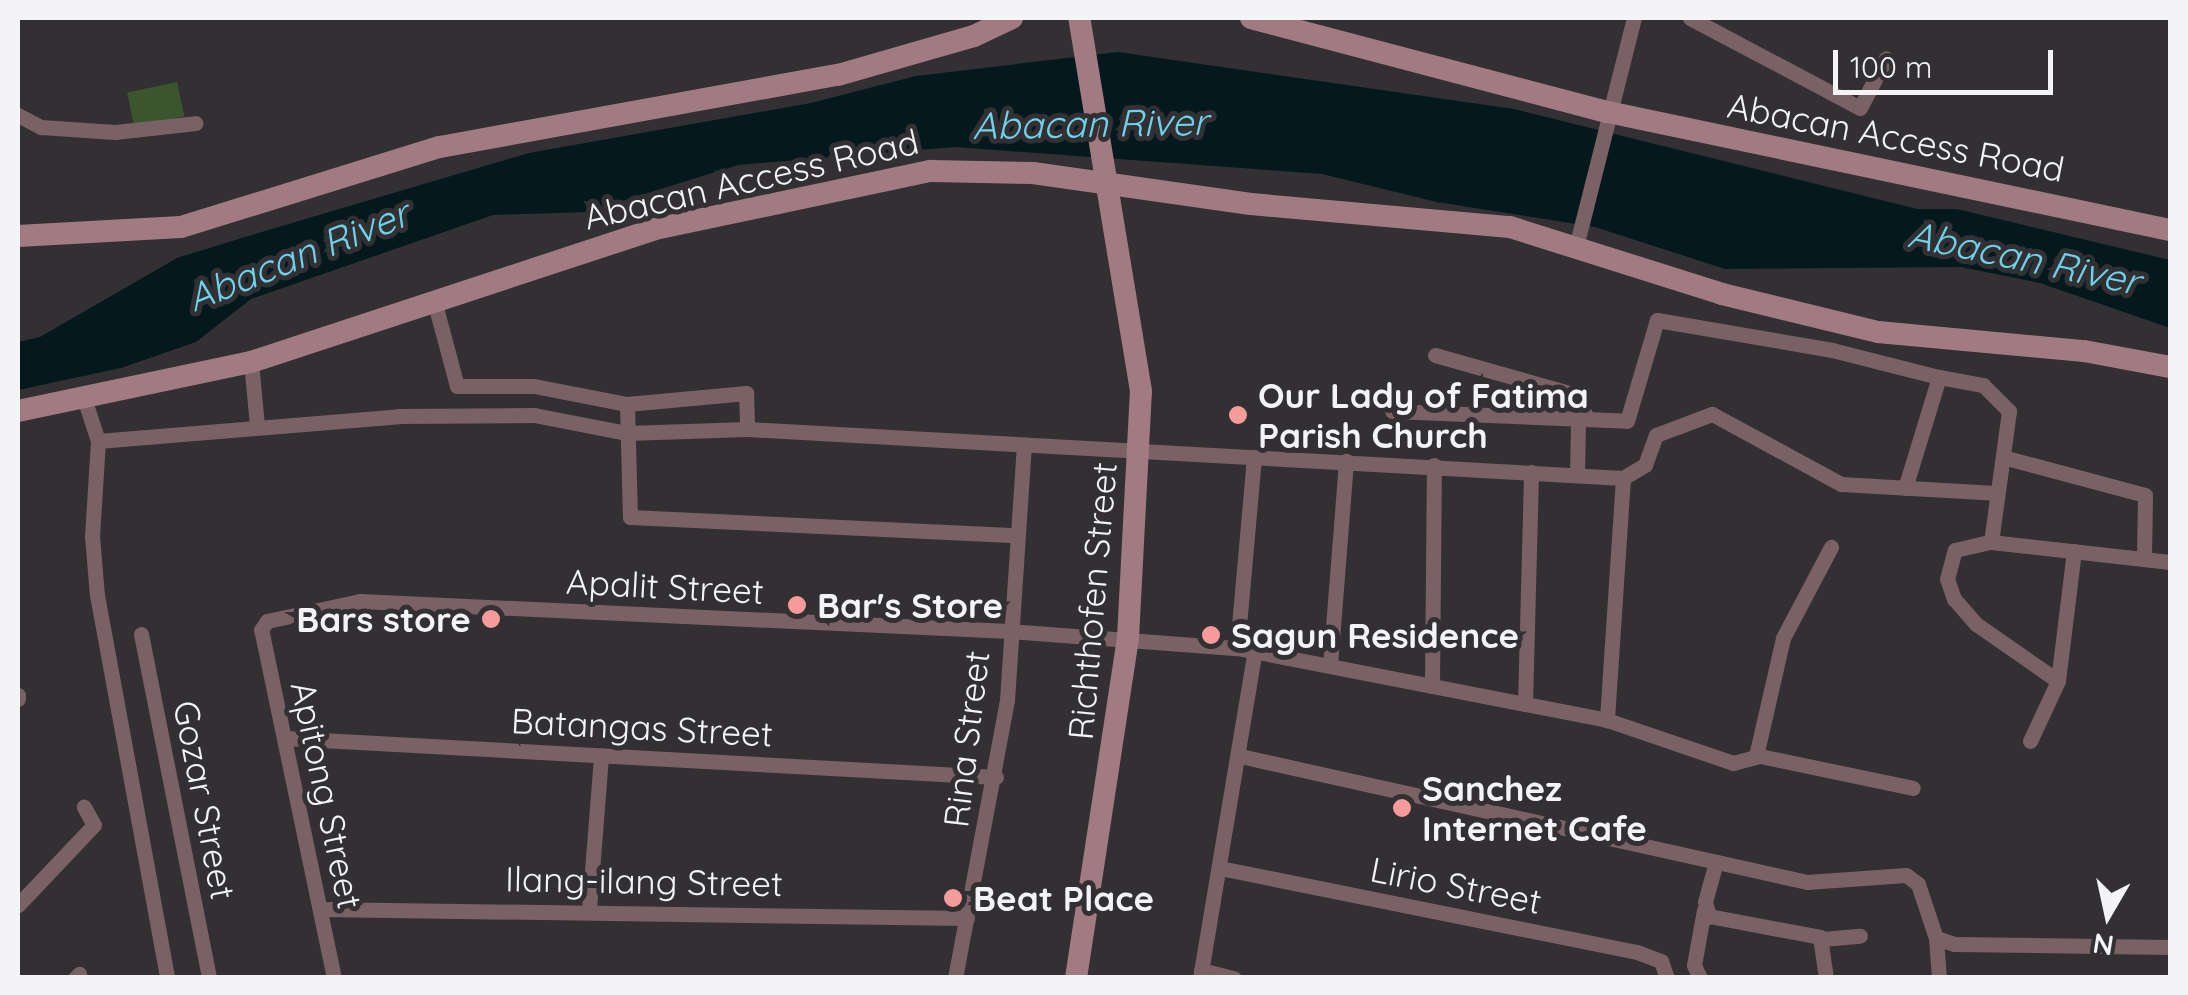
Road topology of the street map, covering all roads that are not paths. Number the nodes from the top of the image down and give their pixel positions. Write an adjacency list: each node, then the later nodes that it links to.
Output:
1 (1012, 18): 11 (street)
2 (1079, 18): 28 (street, Richthofen Street)
3 (1251, 18): 8 (street, Abacan Access Road)
4 (1634, 18): 8 (street)
5 (1690, 18): 6 (street)
6 (1886, 58)
7 (18, 115): 9 (street)
8 (1608, 117): 10 (street, Abacan Access Road); 12 (street)
9 (196, 122)
10 (2170, 230)
11 (18, 236)
12 (1579, 237): 13 (street, Abacan Access Road); 16 (street, Abacan Access Road)
13 (435, 304): 15 (street, Abacan Access Road); 19 (street)
14 (1434, 355): 22 (street)
15 (251, 362): 18 (street, Abacan Access Road); 23 (street)
16 (2170, 367)
17 (1939, 377): 22 (street); 30 (street); 36 (street)
18 (83, 395): 21 (street, Abacan Access Road); 26 (street)
19 (626, 404): 24 (street); 25 (street)
20 (1392, 411): 22 (street)
21 (18, 412)
22 (1582, 419): 34 (street)
23 (257, 425): 25 (street); 26 (street)
24 (748, 429): 25 (street); 27 (street)
25 (627, 433): 38 (street)
26 (98, 441): 75 (street)
27 (1024, 445): 28 (street); 38 (street, Rina Street)
28 (1140, 452): 29 (street); 47 (street, Richthofen Street)
29 (1254, 457): 31 (street); 48 (street)
30 (2003, 457): 37 (street); 42 (street)
31 (1346, 461): 32 (street); 50 (street)
32 (1434, 465): 33 (street); 52 (street)
33 (1531, 472): 34 (street); 53 (street)
34 (1577, 474): 35 (street)
35 (1623, 485): 36 (street); 54 (street)
36 (1906, 488): 37 (street)
37 (1995, 493): 39 (street)
38 (1016, 535): 45 (street, Rina Street)
39 (1991, 542): 41 (street); 51 (street)
40 (1830, 547): 59 (street)
41 (2074, 550): 42 (street); 51 (street)
42 (2144, 559): 43 (street)
43 (2170, 562)
44 (262, 624): 45 (street, Apalit Street); 55 (street, Apitong Street)
45 (1009, 631): 47 (street, Apalit Street); 60 (street, Rina Street)
46 (141, 634): 76 (street, Gozar Street)
47 (1128, 638): 48 (street, Apalit Street); 79 (street, Richthofen Street)
48 (1237, 648): 49 (street, Apalit Street)
49 (1255, 651): 50 (street, Apalit Street); 58 (street)
50 (1330, 665): 52 (street, Apalit Street)
51 (2058, 681): 56 (street)
52 (1432, 686): 53 (street, Apalit Street)
53 (1525, 704): 54 (street, Apalit Street)
54 (1607, 720): 59 (street, Apalit Street)
55 (285, 738): 57 (street, Batangas Street); 67 (street, Apitong Street)
56 (2030, 741)
57 (602, 755): 60 (street, Batangas Street); 66 (street)
58 (1240, 756): 63 (street); 64 (street)
59 (1756, 756): 61 (street, Apalit Street)
60 (996, 777): 69 (street, Rina Street)
61 (1913, 788)
62 (84, 807): 65 (street)
63 (1716, 862): 68 (street); 71 (street)
64 (1220, 868): 74 (street); 81 (street, Lirio Street)
65 (18, 905)
66 (589, 909): 67 (street, Ilang-ilang Street); 69 (street, Ilang-ilang Street)
67 (320, 910): 77 (street, Apitong Street)
68 (1704, 910): 72 (street); 82 (street)
69 (967, 918): 78 (street, Rina Street)
70 (1860, 936): 72 (street)
71 (1936, 938): 73 (street); 84 (street)
72 (1822, 939): 83 (street)
73 (2170, 947)
74 (1200, 974): 80 (street)
75 (167, 978)
76 (209, 978)
77 (334, 978)
78 (954, 978)
79 (1076, 978)
80 (1234, 978)
81 (1667, 978)
82 (1700, 978)
83 (1826, 978)
84 (1940, 978)

